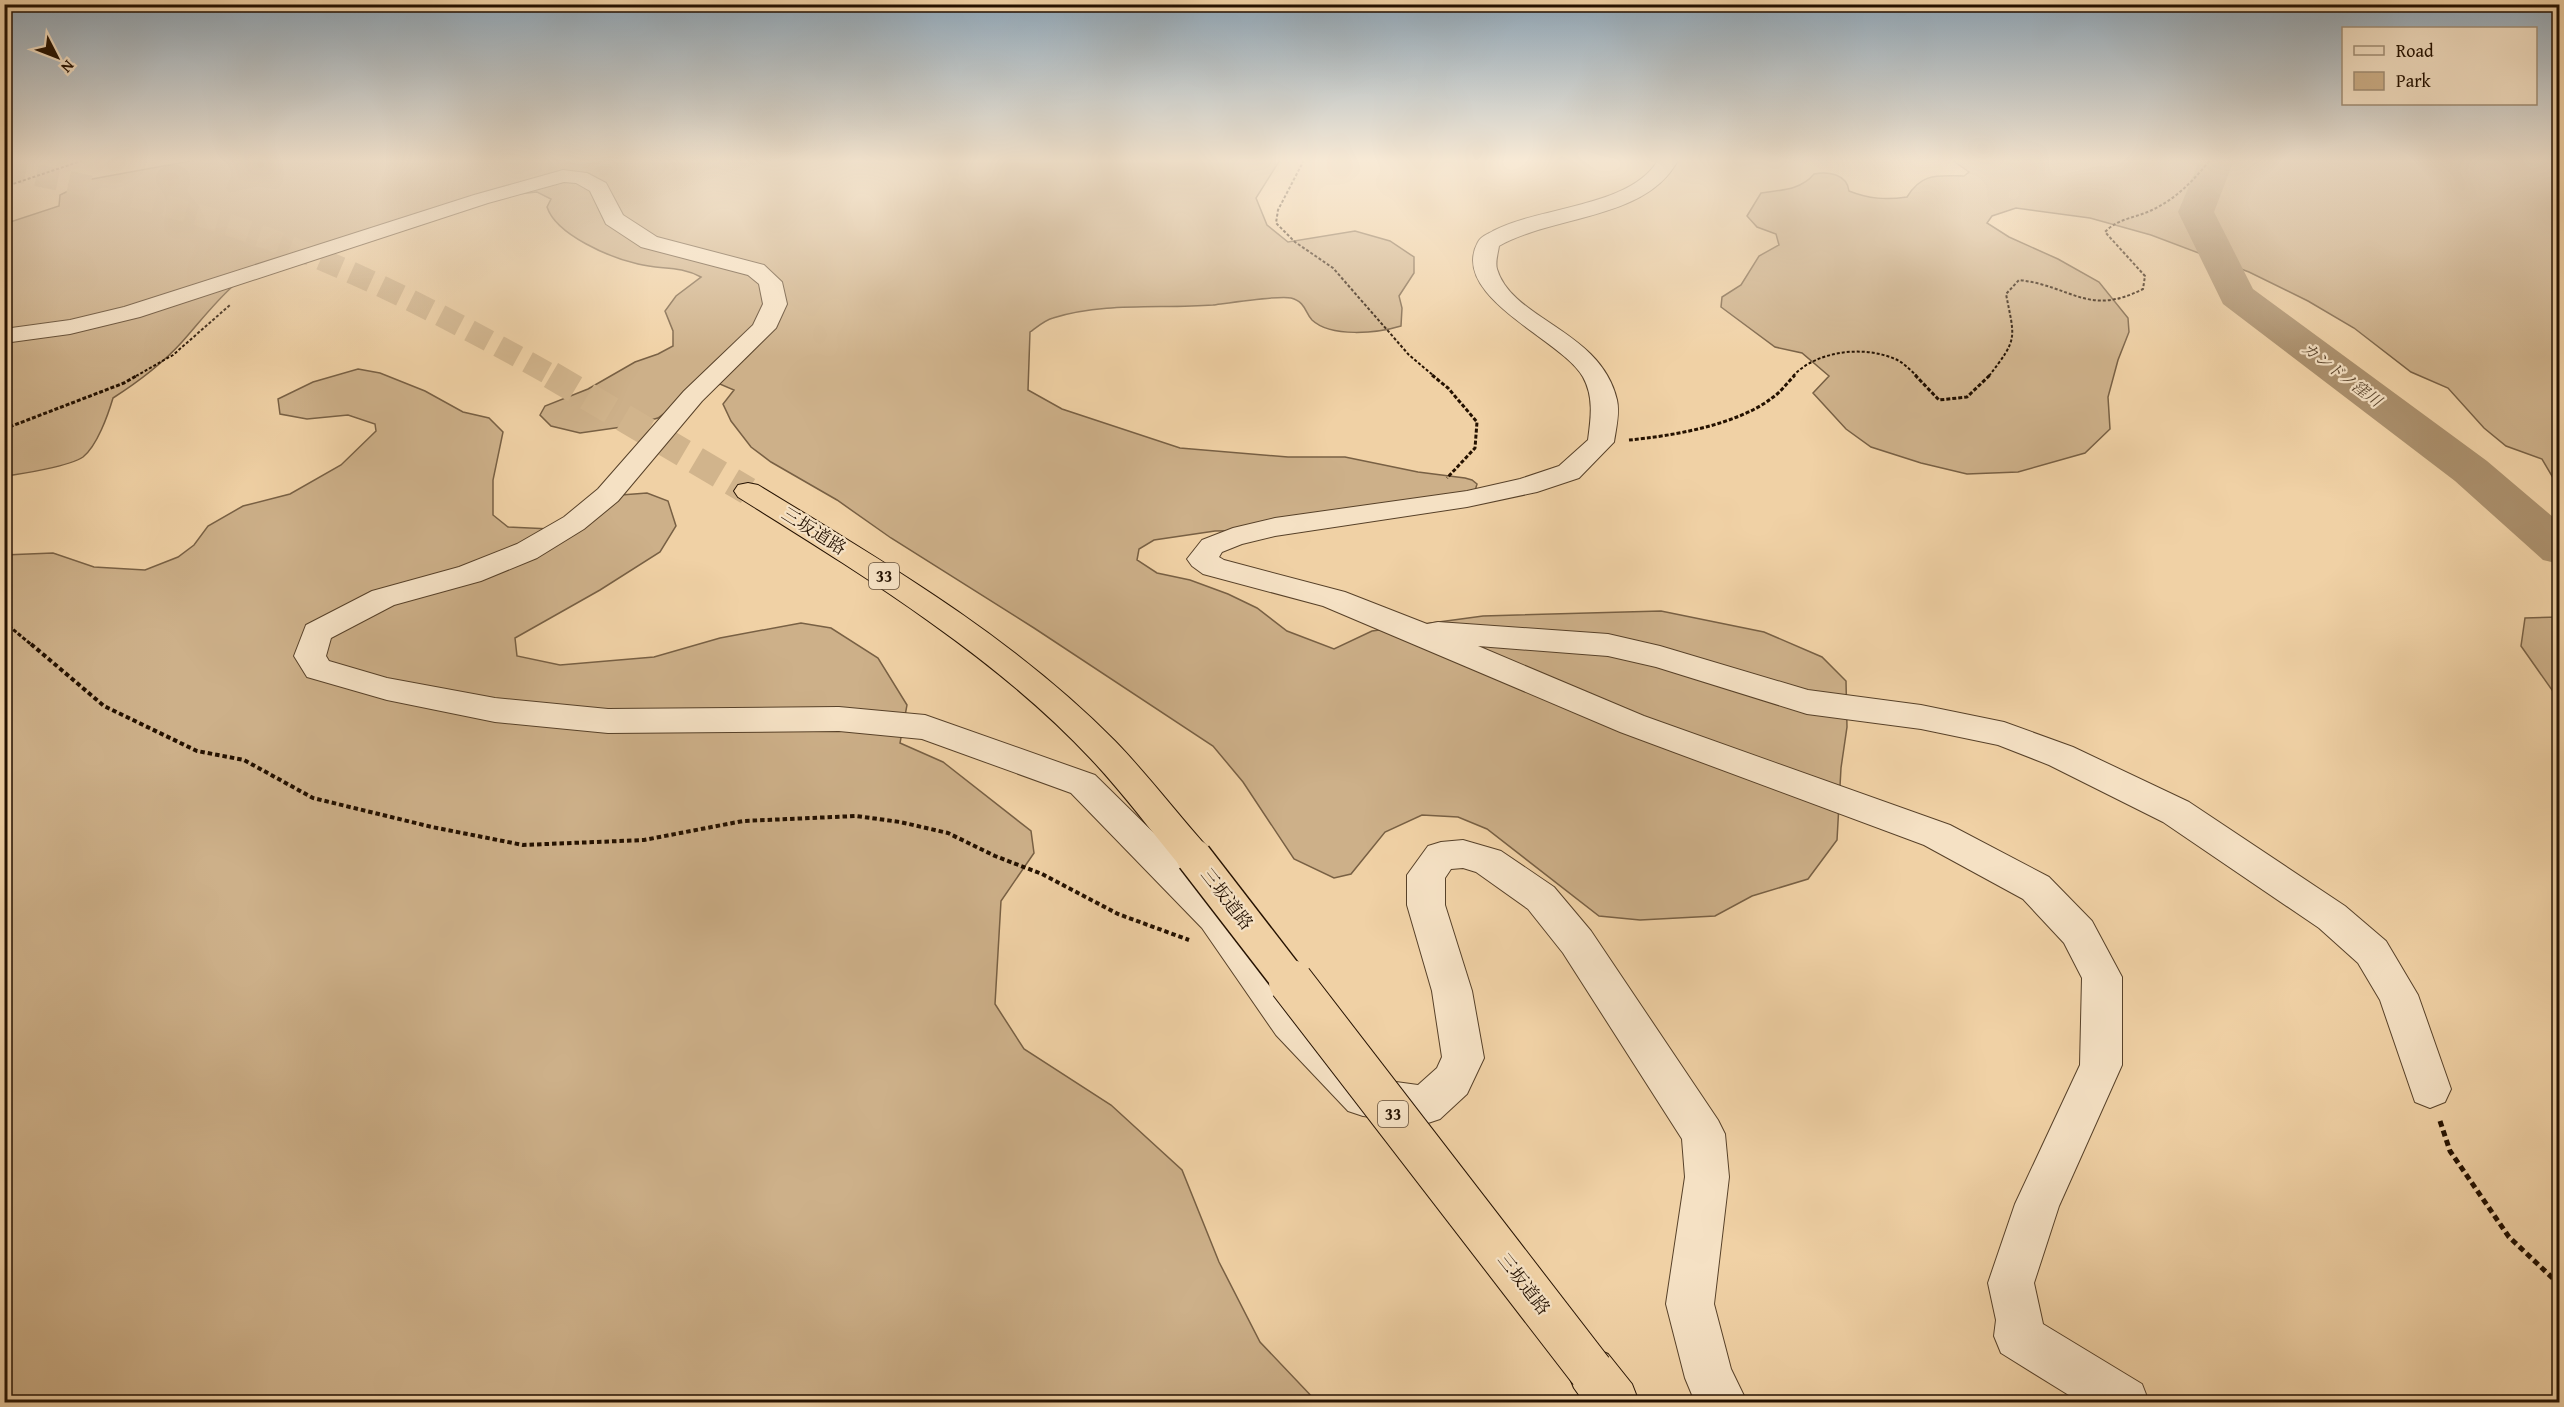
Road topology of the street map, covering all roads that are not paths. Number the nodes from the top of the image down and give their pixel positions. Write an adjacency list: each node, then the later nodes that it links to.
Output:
1 (399, 226): 4 (street)
2 (624, 226): 9 (street)
3 (1526, 226): 6 (street)
4 (4, 336)
5 (758, 496): 8 (highway, 三坂道路 / 33, bridge)
6 (1412, 630): 7 (street); 10 (street)
7 (2430, 1089)
8 (1603, 1387)
9 (1722, 1402)
10 (2124, 1402)

